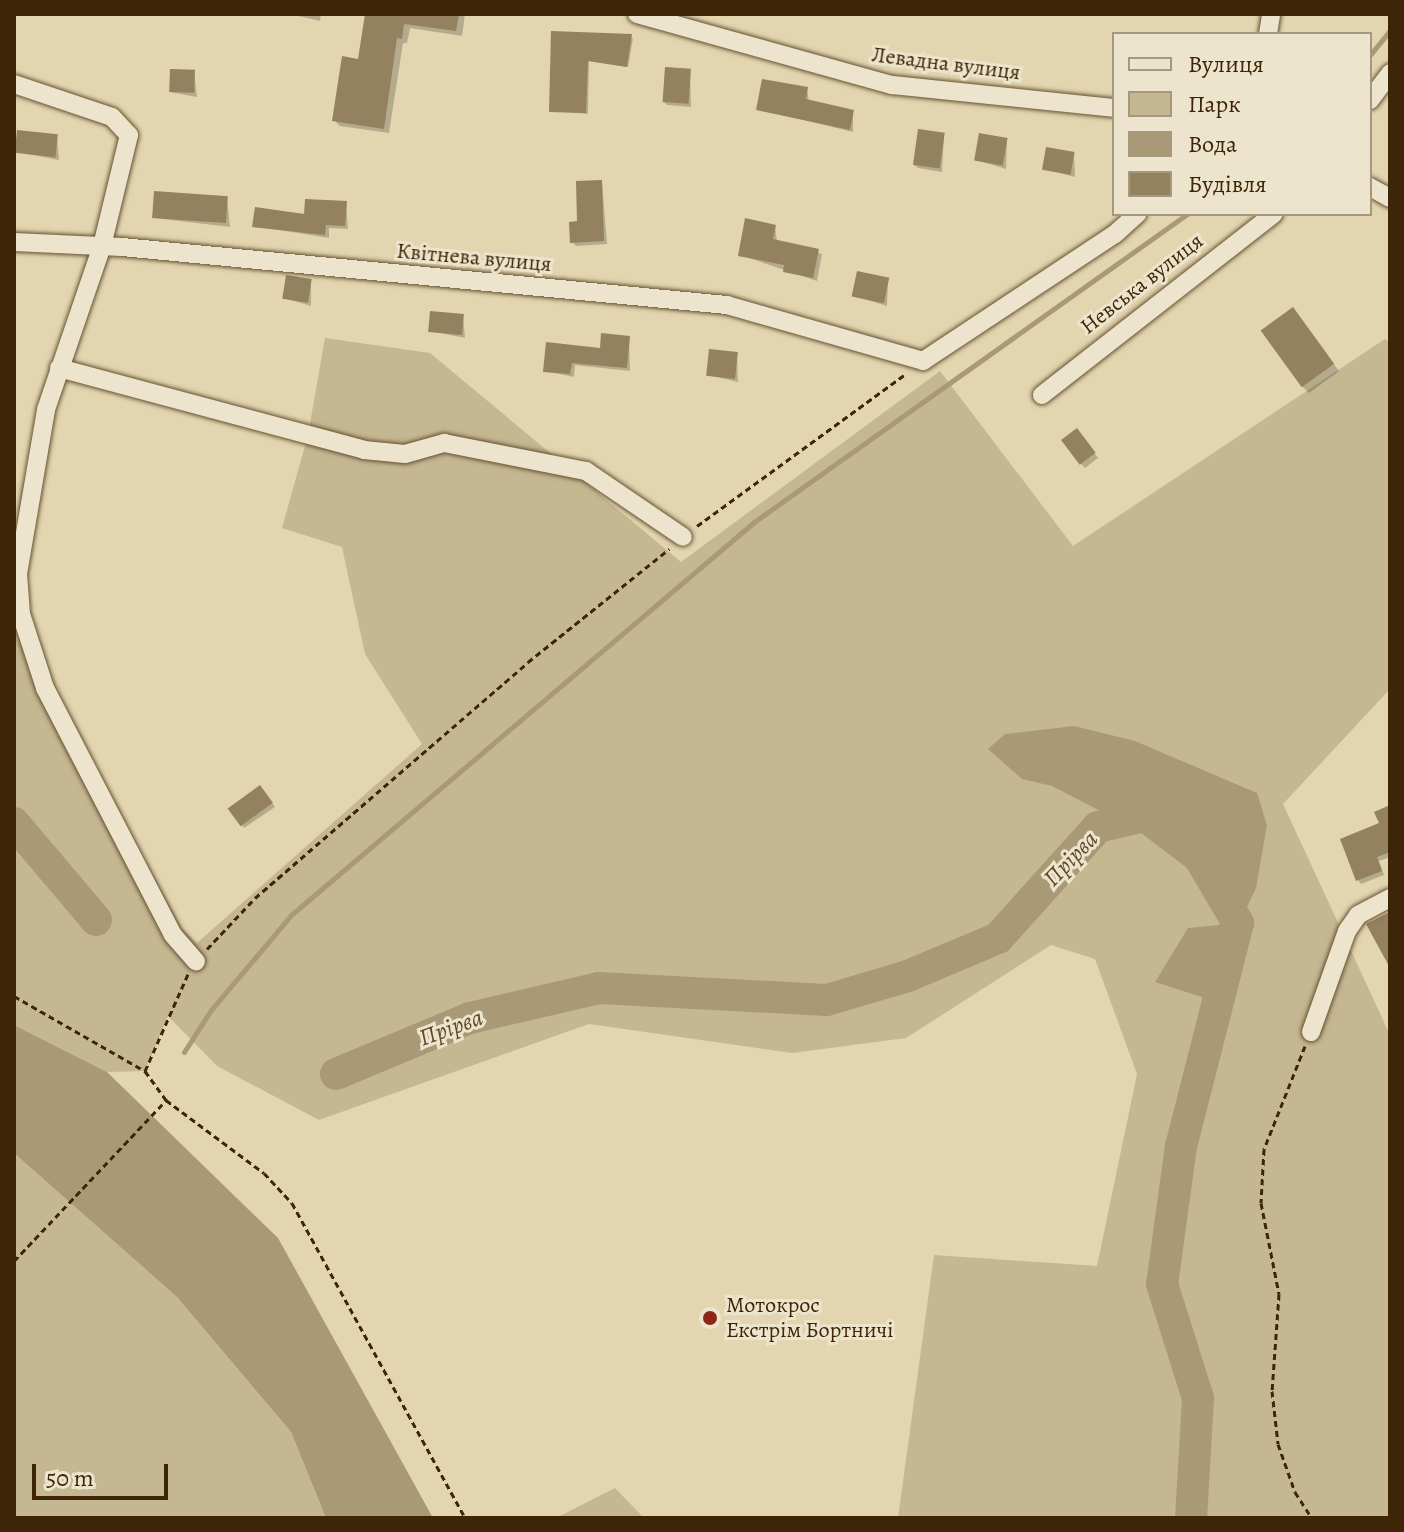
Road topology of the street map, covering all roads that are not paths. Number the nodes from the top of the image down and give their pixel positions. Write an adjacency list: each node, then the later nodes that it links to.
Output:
1 (637, 14): 5 (street, Левадна вулиця)
2 (1390, 73): 4 (street)
3 (14, 84): 11 (street)
4 (1372, 97)
5 (1112, 108)
6 (1372, 188): 7 (street)
7 (1390, 198)
8 (1135, 216): 11 (street, Квітнева вулиця)
9 (1271, 216): 13 (street, Невська вулиця)
10 (14, 242): 11 (street, Квітнева вулиця)
11 (102, 246): 12 (street)
12 (59, 368): 14 (street); 16 (street)
13 (1042, 395)
14 (683, 537)
15 (1390, 898): 17 (street)
16 (196, 961)
17 (1311, 1032)

